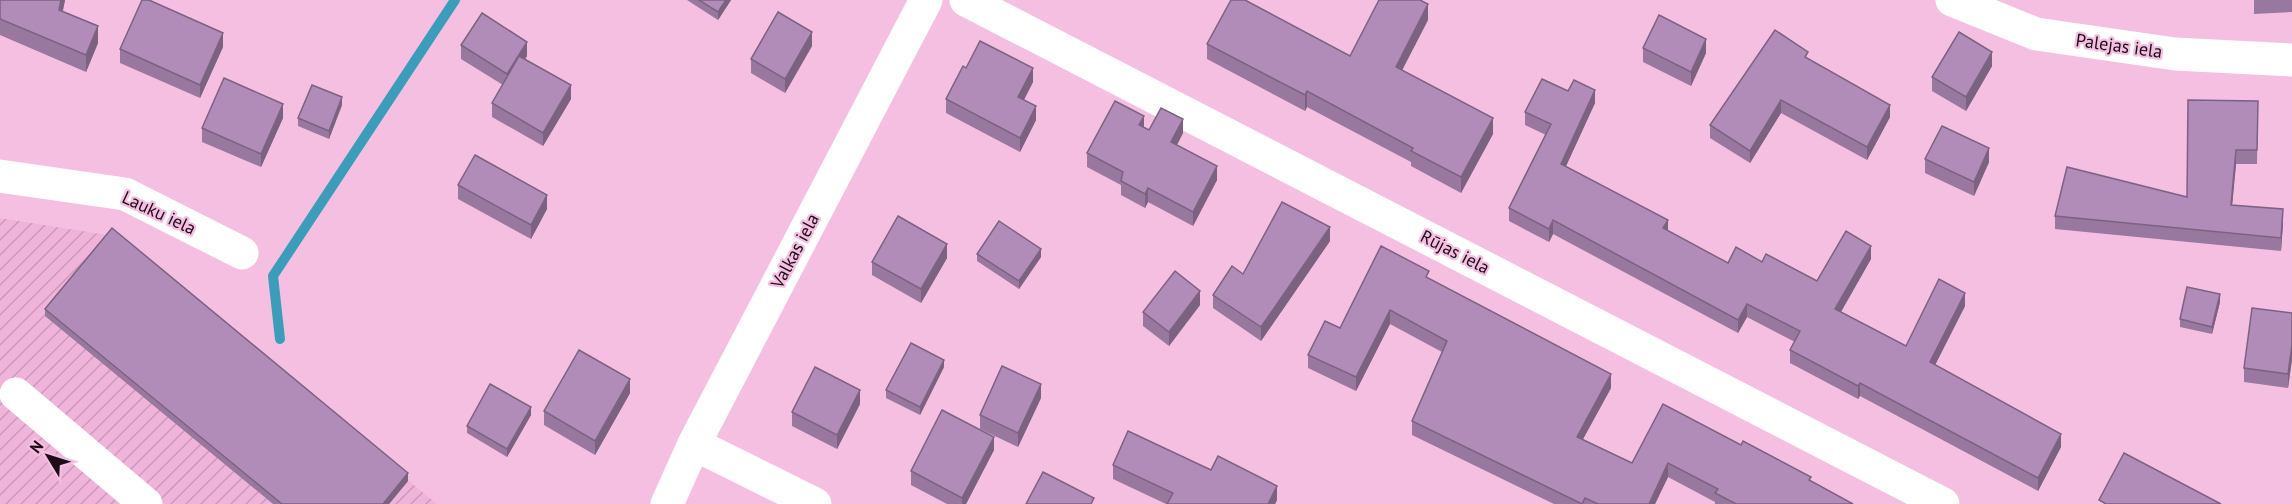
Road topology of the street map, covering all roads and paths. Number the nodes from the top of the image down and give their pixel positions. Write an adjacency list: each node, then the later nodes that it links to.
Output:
1 (926, 0): 8 (street, Valkas iela)
2 (966, 0): 12 (street, Rūjas iela)
3 (1952, 0): 4 (street, Palejas iela)
4 (2292, 60)
5 (0, 176): 6 (street, Lauku iela)
6 (242, 253)
7 (16, 393): 9 (street)
8 (694, 444): 10 (street, Valkas iela); 11 (street)
9 (146, 504)
10 (667, 504)
11 (815, 504)
12 (1943, 504)

